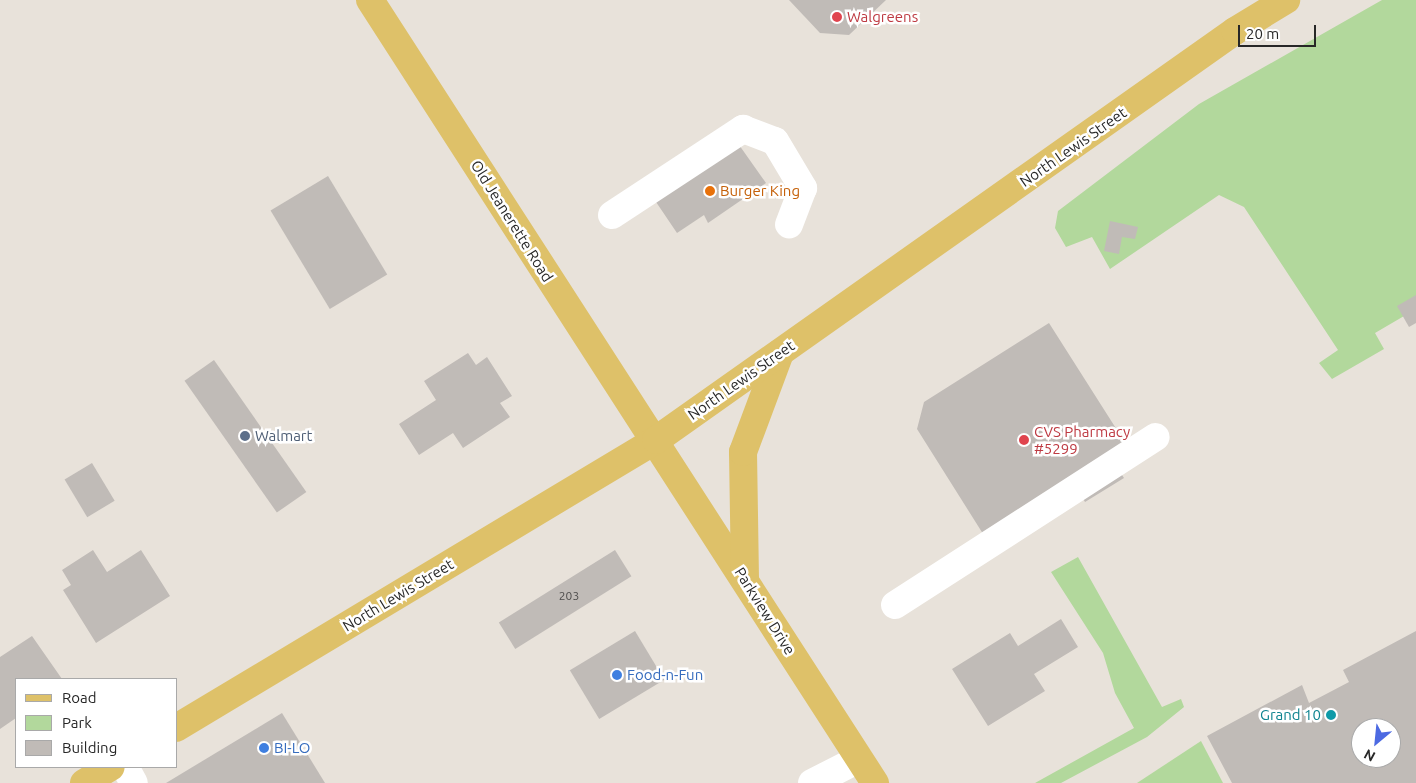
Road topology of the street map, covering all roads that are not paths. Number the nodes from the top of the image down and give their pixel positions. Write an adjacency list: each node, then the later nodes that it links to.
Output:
1 (370, 0): 7 (main road, Old Jeanerette Road)
2 (1286, 0): 5 (main road, North Lewis Street)
3 (612, 215): 4 (street)
4 (789, 224)
5 (780, 353): 7 (main road, North Lewis Street); 8 (main road)
6 (1156, 437): 9 (street)
7 (656, 440): 8 (main road, Parkview Drive); 10 (main road, North Lewis Street)
8 (745, 580): 11 (main road, Parkview Drive)
9 (895, 605)
10 (178, 727)
11 (859, 759): 16 (street); 17 (main road, Parkview Drive)
12 (109, 768): 14 (main road)
13 (126, 768): 15 (street)
14 (84, 783)
15 (134, 783)
16 (812, 783)
17 (875, 783)

